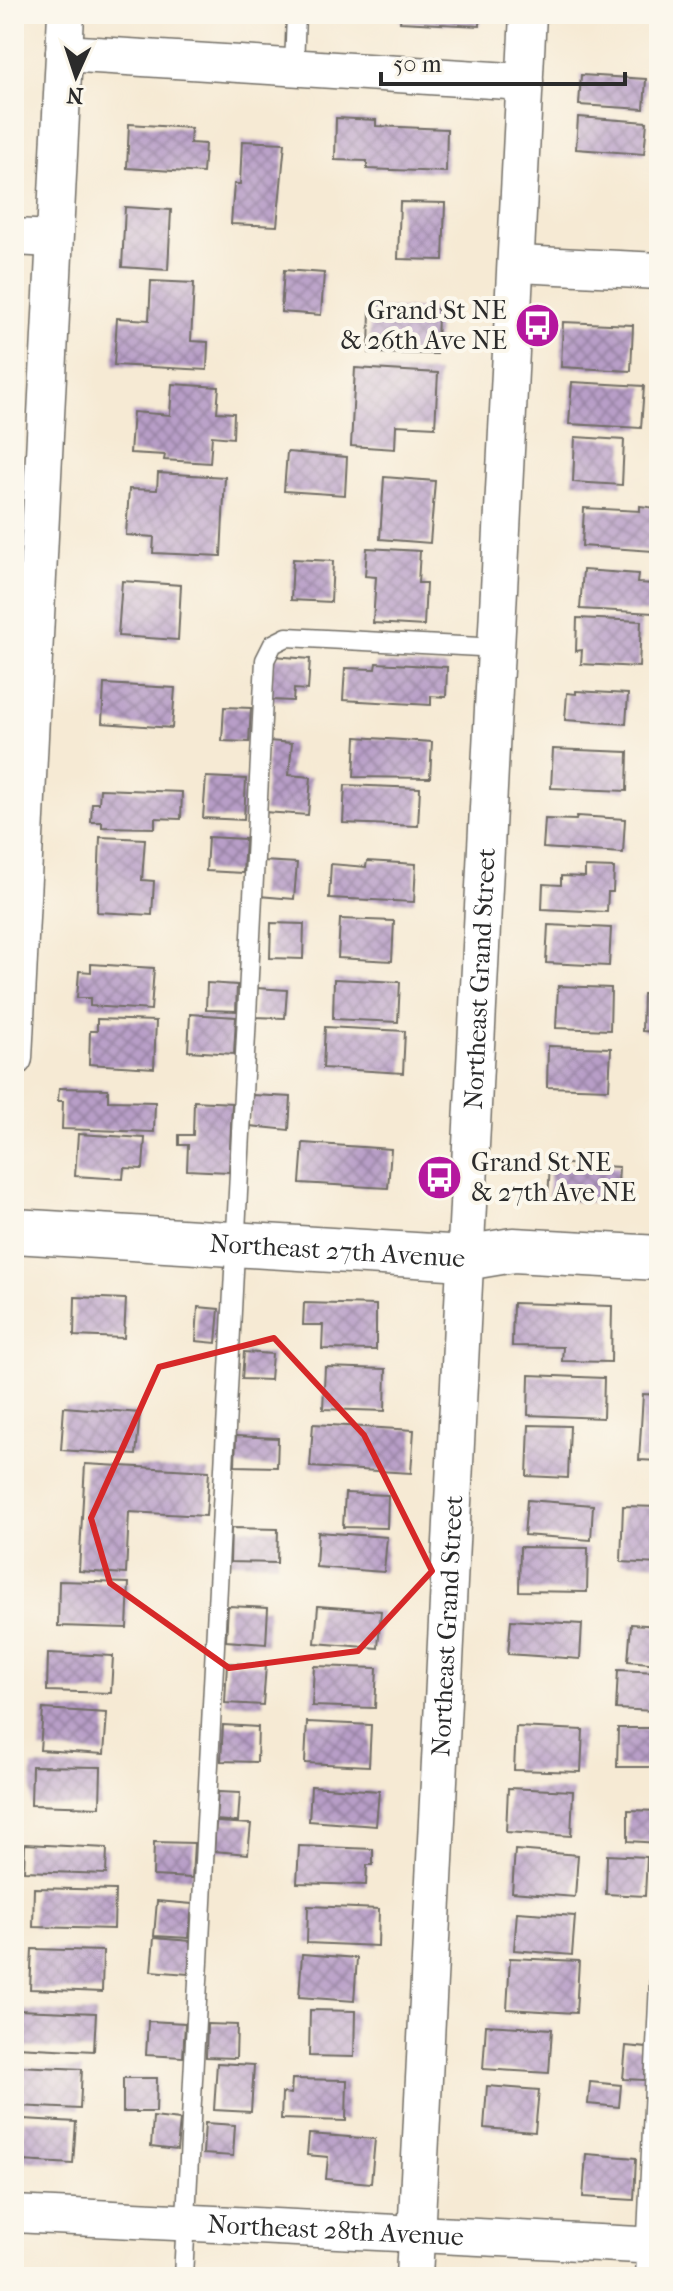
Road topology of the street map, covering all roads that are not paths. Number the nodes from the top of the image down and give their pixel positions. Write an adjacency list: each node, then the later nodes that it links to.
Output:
1 (66, 14): 4 (street)
2 (296, 14): 5 (lane)
3 (528, 14): 6 (street, Northeast Grand Street)
4 (64, 53): 5 (street); 8 (street)
5 (294, 67): 6 (street)
6 (525, 82): 9 (street, Northeast Grand Street)
7 (14, 237): 8 (street)
8 (53, 239): 12 (street)
9 (518, 264): 10 (street); 11 (street, Northeast Grand Street)
10 (659, 271)
11 (499, 648): 14 (lane); 15 (street, Northeast Grand Street)
12 (14, 1058)
13 (14, 1231): 14 (street, Northeast 27th Avenue)
14 (237, 1245): 15 (street, Northeast 27th Avenue); 19 (lane)
15 (465, 1258): 16 (street, Northeast 27th Avenue); 20 (street, Northeast Grand Street)
16 (659, 1258)
17 (659, 1982): 21 (lane)
18 (14, 2214): 19 (street, Northeast 28th Avenue)
19 (186, 2223): 20 (street, Northeast 28th Avenue); 22 (lane)
20 (416, 2236): 21 (street, Northeast 28th Avenue); 23 (street, Northeast Grand Street)
21 (651, 2256)
22 (183, 2277)
23 (414, 2277)

